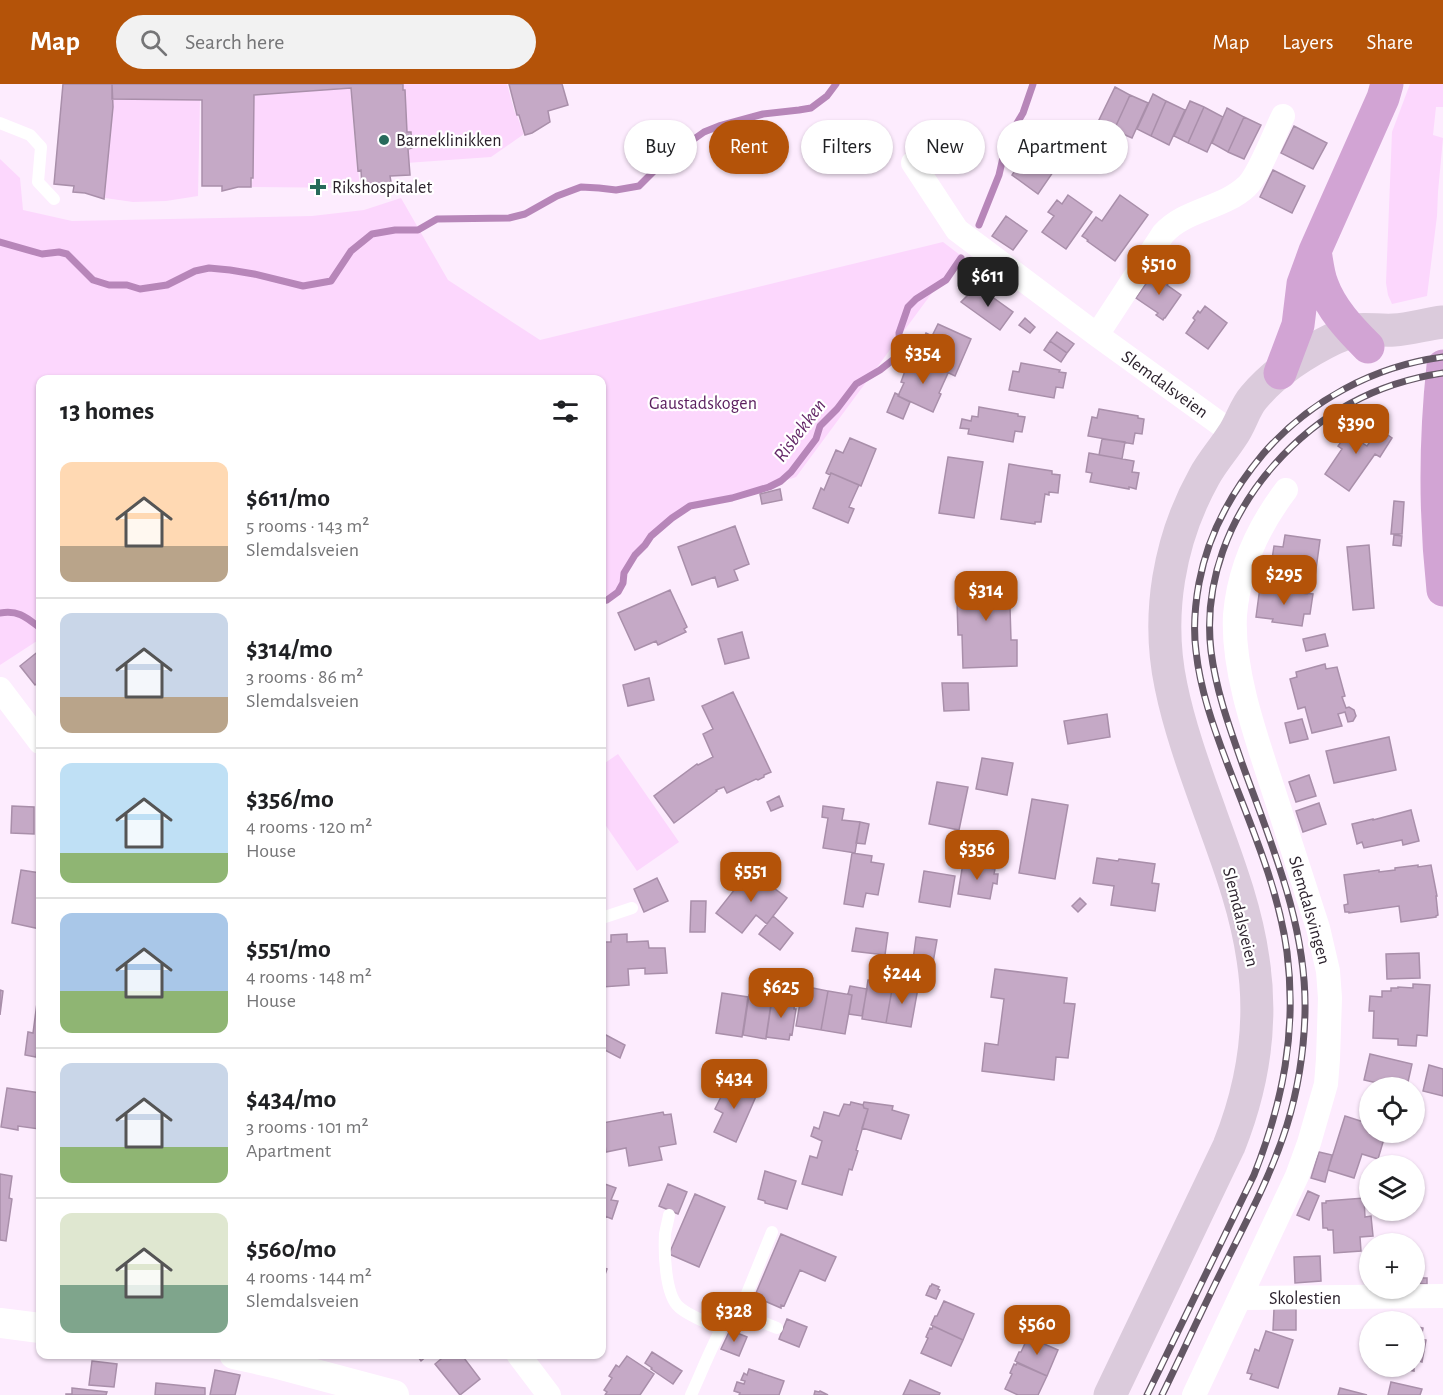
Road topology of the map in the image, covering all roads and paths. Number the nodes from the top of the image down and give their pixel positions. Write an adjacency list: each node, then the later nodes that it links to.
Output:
1 (1387, 84): 6 (highway)
2 (1283, 116): 8 (street)
3 (0, 123): 5 (lane)
4 (920, 174): 8 (street, Slemdalsveien)
5 (54, 199)
6 (1315, 251): 7 (highway); 10 (highway)
7 (1395, 331): 10 (main road, Slemdalsveien); 11 (main road, Slemdalsveien)
8 (1096, 335): 11 (street, Slemdalsveien)
9 (1443, 366): 13 (highway)
10 (1280, 373): 11 (main road, Slemdalsveien)
11 (1234, 434): 32 (main road, Slemdalsveien)
12 (1287, 490): 21 (street, Slemdalsvingen)
13 (1443, 590)
14 (0, 689): 15 (street)
15 (36, 737)
16 (632, 908): 17 (lane)
17 (606, 917)
18 (669, 1215): 26 (lane)
19 (772, 1232): 22 (lane)
20 (1443, 1296): 21 (street, Skolestien)
21 (1240, 1298): 33 (street, Slemdalsvingen)
22 (735, 1311): 25 (lane); 26 (lane)
23 (0, 1323): 24 (street)
24 (36, 1328)
25 (777, 1328)
26 (721, 1329): 31 (lane)
27 (254, 1359): 29 (street)
28 (522, 1359): 30 (street)
29 (394, 1395)
30 (549, 1395)
31 (691, 1395)
32 (1110, 1395)
33 (1194, 1395)

